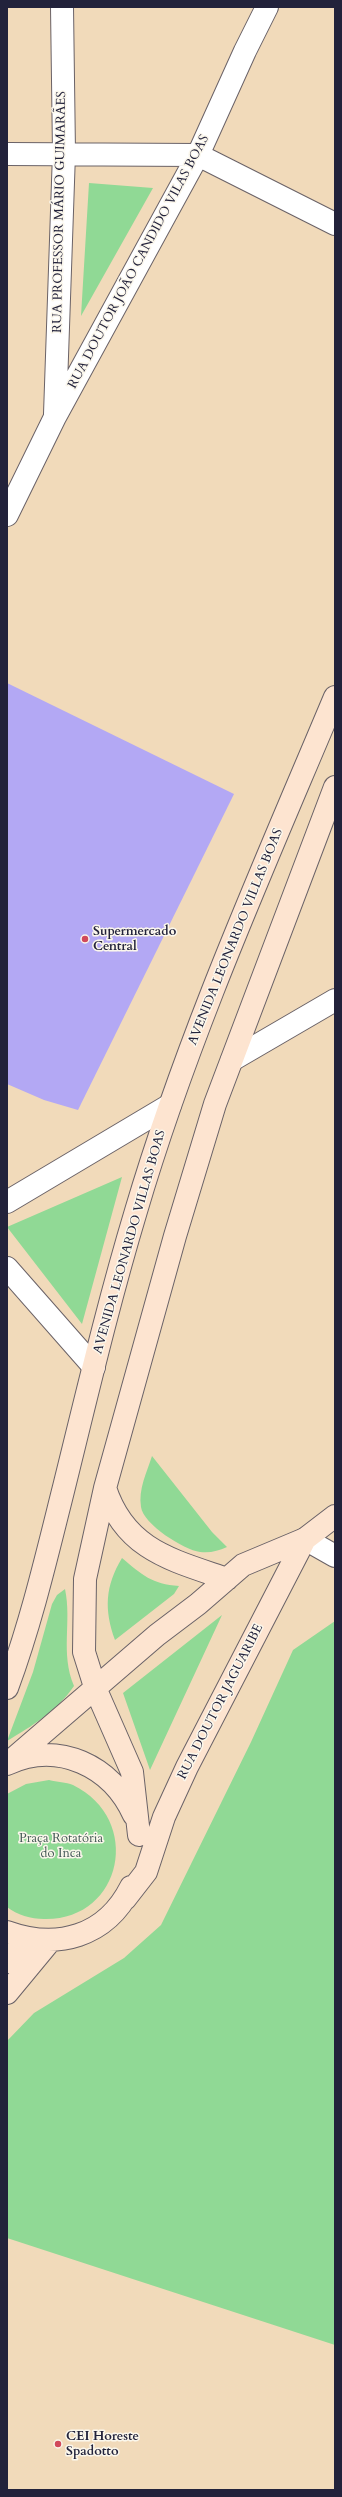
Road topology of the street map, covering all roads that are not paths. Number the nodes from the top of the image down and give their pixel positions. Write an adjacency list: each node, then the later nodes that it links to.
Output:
1 (62, 7): 3 (street, RUA PROFESSOR MÁRIO GUIMARÃES)
2 (267, 7): 5 (street, RUA DOUTOR JOÃO CANDIDO VILAS BOAS)
3 (64, 153): 4 (street); 5 (street); 7 (street, RUA PROFESSOR MÁRIO GUIMARÃES)
4 (7, 154)
5 (198, 156): 6 (street); 7 (street, RUA DOUTOR JOÃO CANDIDO VILAS BOAS)
6 (335, 224)
7 (55, 417): 8 (street, RUA DOUTOR JOÃO CANDIDO VILAS BOAS)
8 (7, 515)
9 (335, 697): 13 (main road, AVENIDA LEONARDO VILLAS BOAS)
10 (335, 787): 12 (main road)
11 (335, 1000): 12 (street)
12 (232, 1060): 17 (main road)
13 (170, 1105): 14 (street); 16 (main road, AVENIDA LEONARDO VILLAS BOAS)
14 (7, 1202)
15 (7, 1268): 16 (street)
16 (94, 1367): 22 (main road, AVENIDA LEONARDO VILLAS BOAS)
17 (105, 1488): 21 (main road); 23 (main road)
18 (335, 1516): 19 (main road, RUA DOUTOR JAGUARIBE)
19 (305, 1539): 20 (street); 21 (main road); 26 (main road, RUA DOUTOR JAGUARIBE)
20 (335, 1556)
21 (227, 1578): 23 (main road)
22 (7, 1688)
23 (96, 1690): 24 (main road); 25 (main road)
24 (8, 1763): 25 (main road)
25 (139, 1835): 26 (main road)
26 (125, 1899): 29 (main road)
27 (7, 1932): 28 (main road)
28 (27, 1939): 29 (main road); 30 (main road)
29 (50, 1941): 31 (main road)
30 (7, 1962)
31 (7, 1993)

